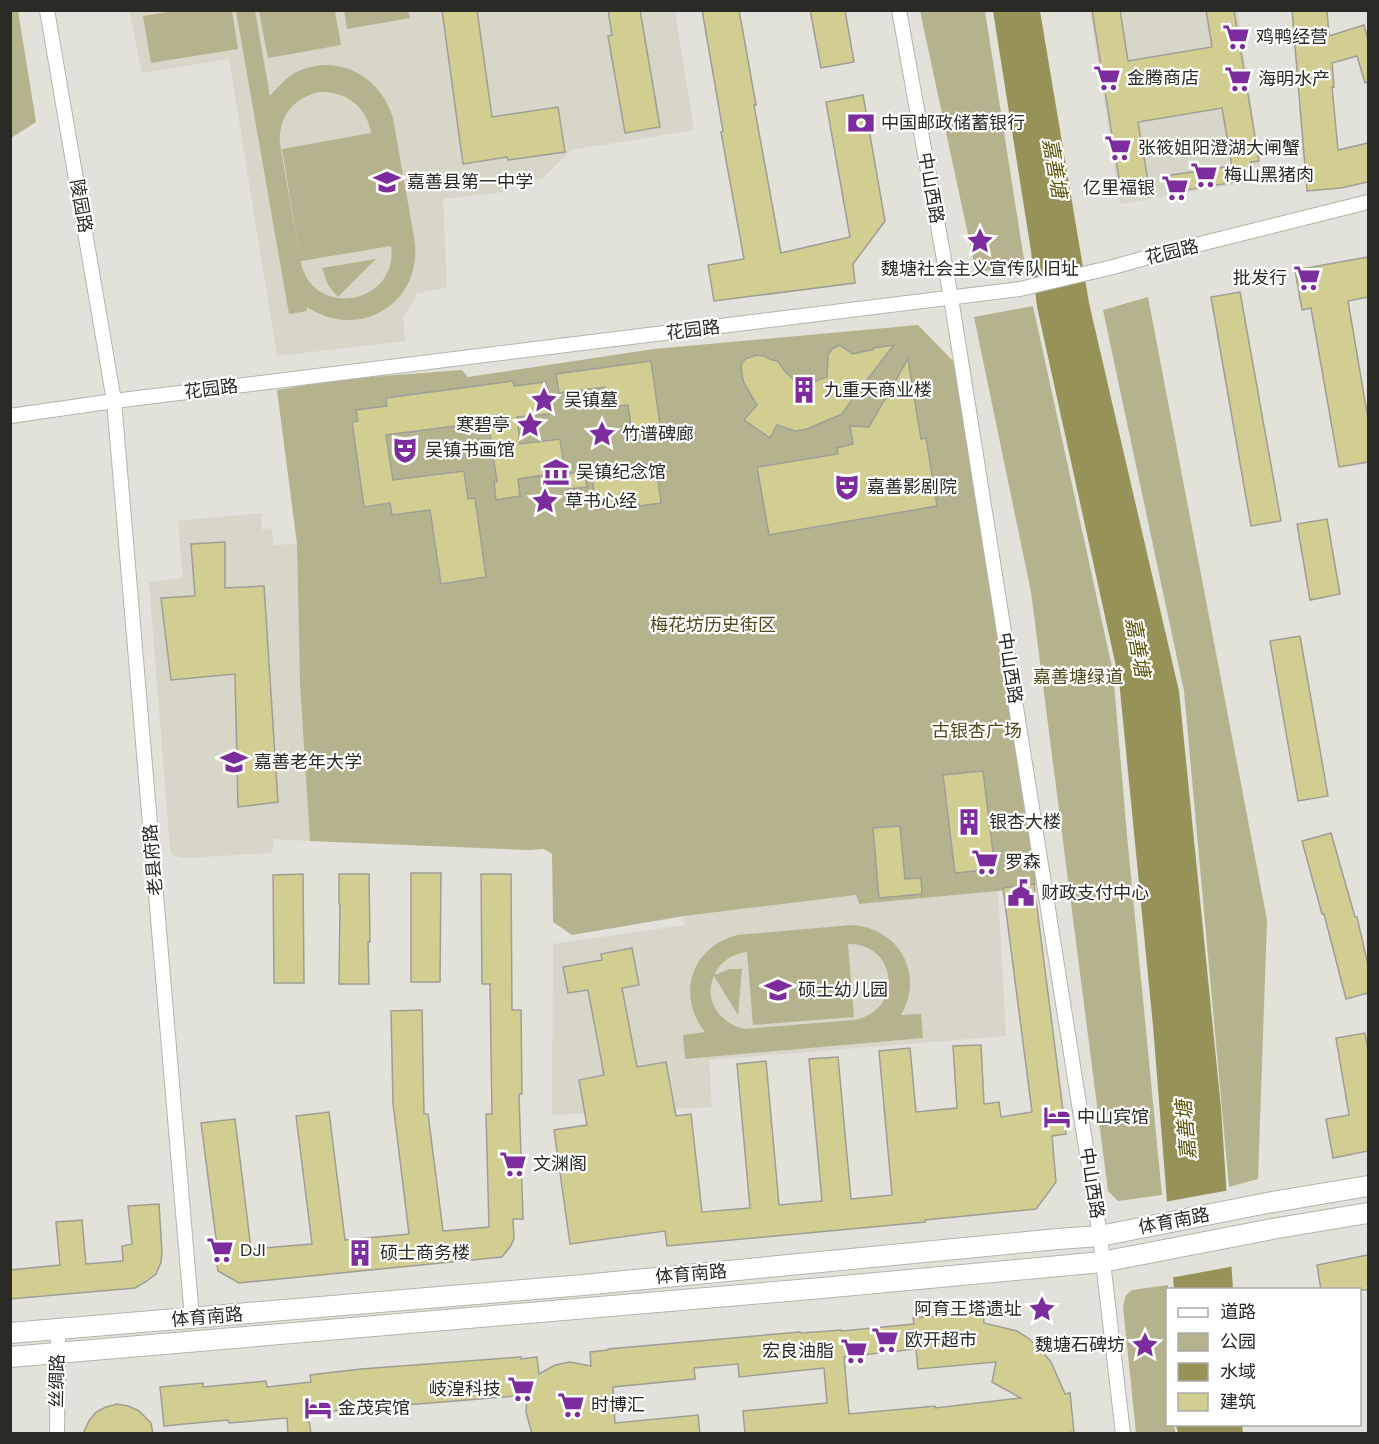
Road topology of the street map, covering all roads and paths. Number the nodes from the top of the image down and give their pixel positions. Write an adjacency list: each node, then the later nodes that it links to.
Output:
1 (47, 10): 5 (street, 陵园路)
2 (899, 10): 4 (street, 中山西路)
3 (1368, 202): 4 (street, 花园路)
4 (951, 298): 5 (street, 花园路); 9 (street, 中山西路)
5 (114, 402): 6 (street, 花园路); 11 (street, 老县府路)
6 (10, 417)
7 (1368, 1186): 9 (main road, 体育南路)
8 (1368, 1213): 10 (main road, 体育南路)
9 (1100, 1236): 10 (street, 中山西路); 11 (main road, 体育南路)
10 (1102, 1262): 14 (main road, 体育南路); 17 (street, 中山西路)
11 (192, 1318): 12 (main road, 体育南路)
12 (58, 1329): 13 (main road, 体育南路); 14 (street, 丝绸路)
13 (10, 1333)
14 (57, 1353): 15 (main road, 体育南路); 16 (street, 丝绸路)
15 (10, 1357)
16 (57, 1434)
17 (1123, 1434)

